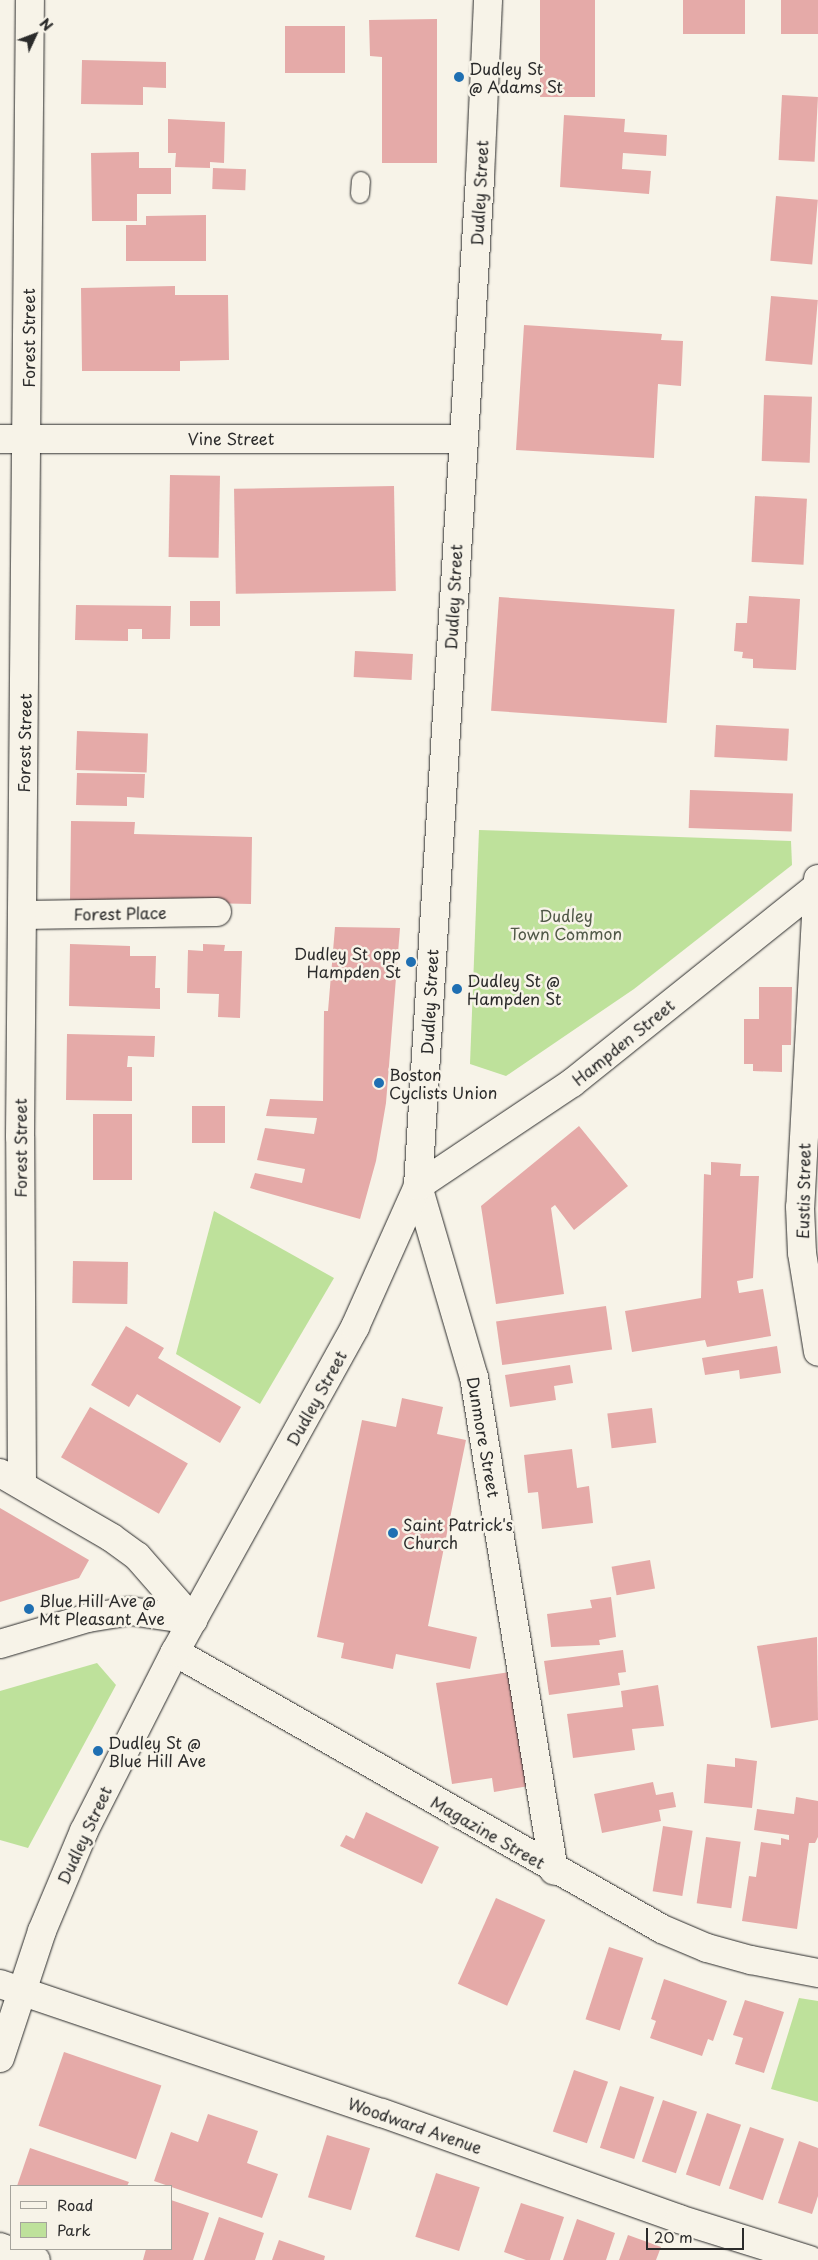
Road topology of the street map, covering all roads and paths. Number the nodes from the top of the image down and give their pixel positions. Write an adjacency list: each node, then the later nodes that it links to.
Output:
1 (30, 0): 5 (street, Forest Street)
2 (488, 0): 4 (street, Dudley Street)
3 (0, 439): 5 (street, Vine Street)
4 (462, 439): 5 (street, Vine Street); 10 (street, Dudley Street)
5 (27, 440): 9 (street, Forest Street)
6 (818, 880): 7 (street, Eustis Street)
7 (818, 886): 10 (street, Hampden Street); 11 (street, Eustis Street)
8 (218, 912): 9 (street, Forest Place)
9 (22, 915): 12 (street, Forest Street)
10 (418, 1186): 13 (street, Dudley Street); 16 (street, Dunmore Street)
11 (818, 1352)
12 (11, 1479): 13 (street)
13 (193, 1620): 14 (street); 15 (street, Dudley Street)
14 (0, 1644)
15 (175, 1652): 16 (street, Magazine Street); 18 (street, Dudley Street)
16 (554, 1870): 17 (street, Magazine Street)
17 (818, 1973)
18 (10, 1988): 19 (street, Dudley Street); 22 (street, Woodward Avenue)
19 (0, 2058)
20 (0, 2247): 21 (street)
21 (36, 2260)
22 (810, 2260)

